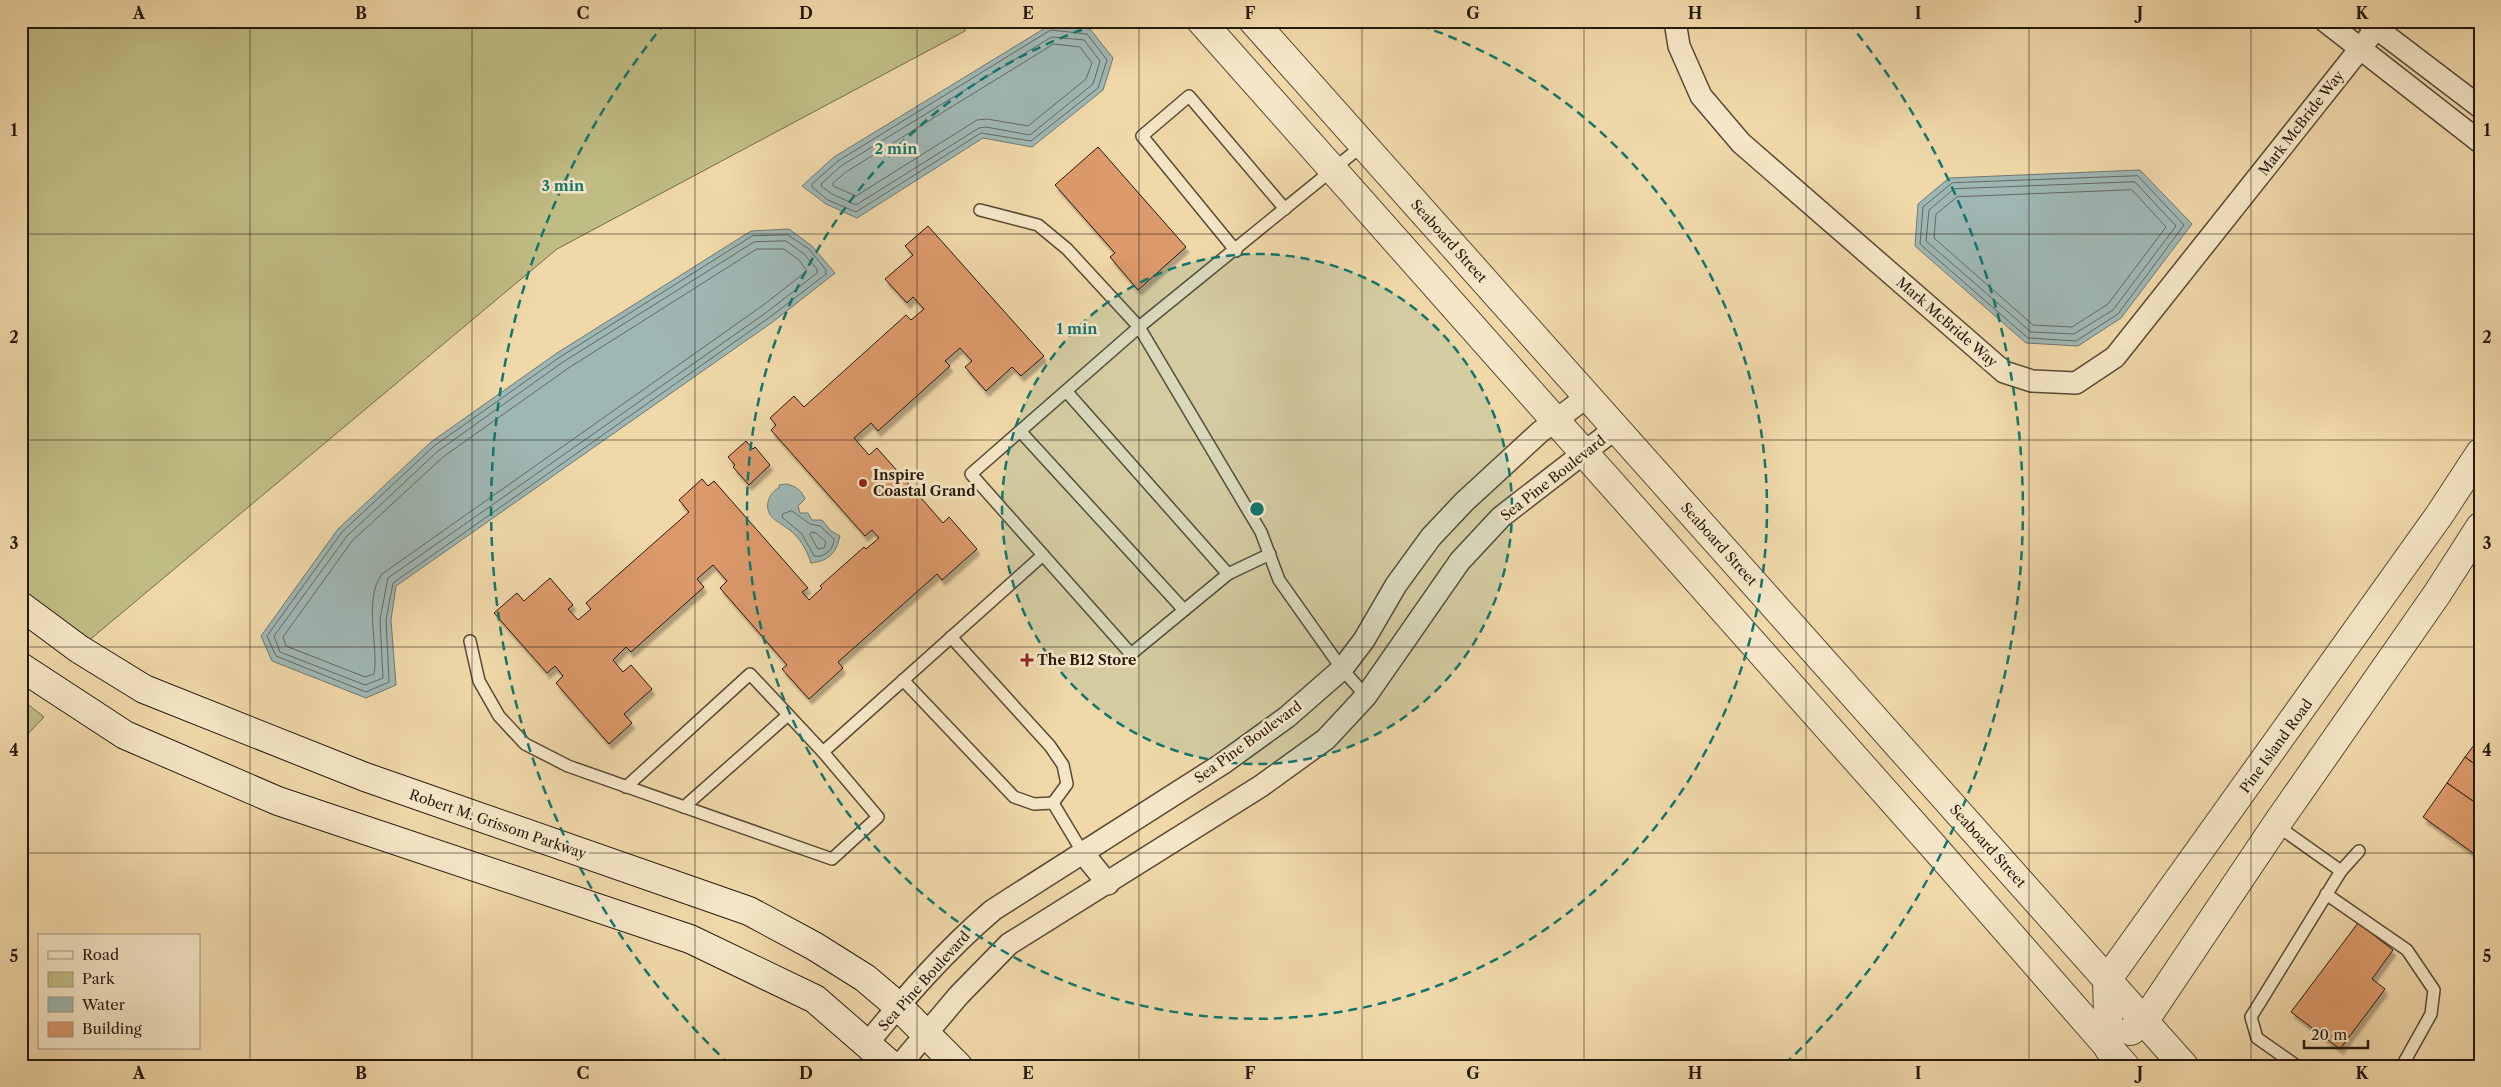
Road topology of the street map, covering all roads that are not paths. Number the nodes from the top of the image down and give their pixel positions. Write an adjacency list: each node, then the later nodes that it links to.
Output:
1 (1253, 21): 9 (street, Seaboard Street)
2 (1675, 21): 6 (street, Mark McBride Way)
3 (2325, 21): 6 (street)
4 (1208, 23): 10 (street)
5 (2375, 24): 6 (street, Mark McBride Way); 7 (street)
6 (2360, 49): 8 (street)
7 (2480, 107)
8 (2480, 142)
9 (1363, 145): 10 (lane); 16 (street, Seaboard Street)
10 (1332, 170): 11 (lane); 17 (street)
11 (1285, 209): 13 (lane); 13 (lane)
12 (980, 210): 14 (lane)
13 (1236, 250): 14 (lane)
14 (1139, 328): 15 (lane); 23 (lane)
15 (1066, 392): 19 (lane); 25 (lane)
16 (1588, 396): 17 (street, Sea Pine Boulevard); 18 (street, Seaboard Street)
17 (1555, 421): 21 (street); 31 (street, Sea Pine Boulevard)
18 (1616, 428): 21 (street, Sea Pine Boulevard); 45 (street, Seaboard Street)
19 (1020, 431): 24 (lane); 27 (lane)
20 (2480, 452): 45 (street, Pine Island Road)
21 (1583, 454): 33 (street, Sea Pine Boulevard); 50 (street)
22 (2480, 527): 39 (street)
23 (1270, 554): 25 (lane); 31 (lane)
24 (1043, 555): 27 (lane); 28 (lane)
25 (1228, 574): 27 (lane)
26 (21, 606): 46 (street, Robert M. Grissom Parkway)
27 (1184, 610)
28 (952, 637): 32 (lane); 37 (lane)
29 (470, 641): 36 (lane)
30 (21, 667): 49 (street)
31 (1342, 669): 33 (lane); 41 (street, Sea Pine Boulevard)
32 (903, 680): 35 (lane); 37 (lane)
33 (1366, 696): 43 (street, Sea Pine Boulevard)
34 (788, 715): 35 (lane); 36 (lane); 38 (lane)
35 (823, 752): 38 (lane)
36 (626, 786): 38 (lane)
37 (1053, 804): 41 (lane)
38 (684, 807)
39 (2276, 825): 42 (lane); 47 (street)
40 (2359, 851): 42 (lane)
41 (1083, 853): 43 (street); 46 (street, Sea Pine Boulevard)
42 (2341, 871): 44 (lane)
43 (1108, 884): 48 (street, Sea Pine Boulevard)
44 (2326, 894): 55 (lane); 56 (lane)
45 (2108, 980): 47 (street, Seaboard Street); 50 (street)
46 (898, 1006): 48 (street, Robert M. Grissom Parkway); 49 (street, Sea Pine Boulevard)
47 (2145, 1020): 50 (street); 54 (street, Seaboard Street)
48 (926, 1034): 52 (street, Sea Pine Boulevard); 53 (street, Robert M. Grissom Parkway)
49 (867, 1044): 51 (street)
50 (2111, 1060)
51 (892, 1066)
52 (899, 1066)
53 (958, 1066)
54 (2184, 1066)
55 (2297, 1066)
56 (2402, 1066)

